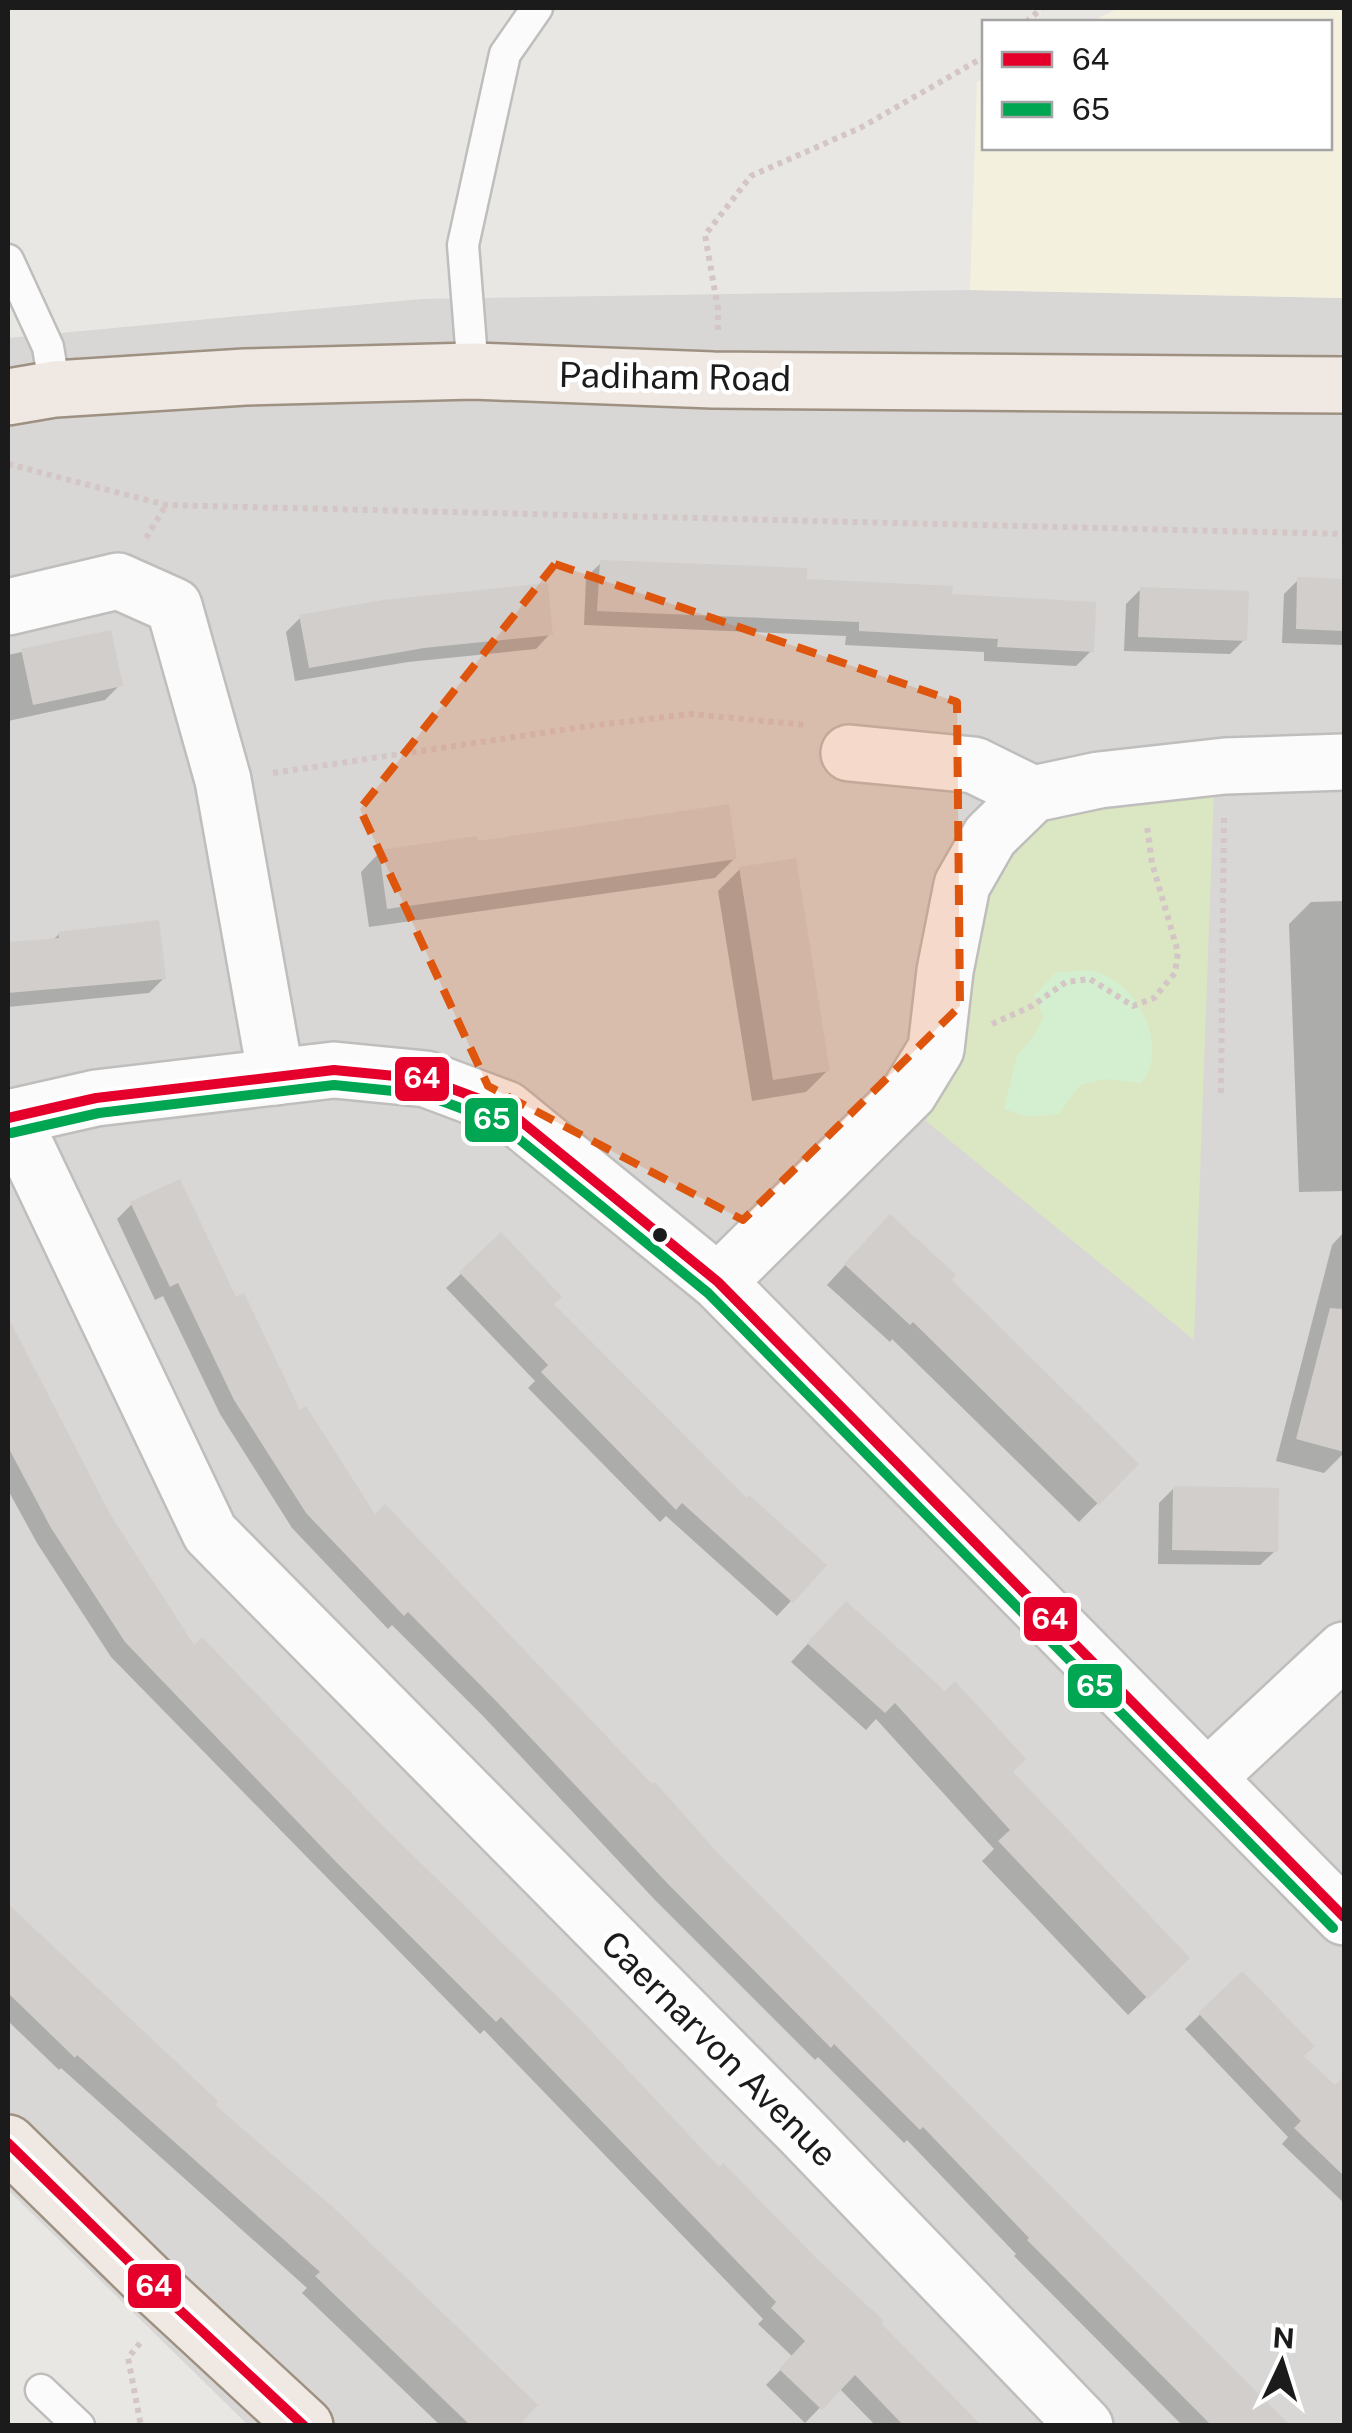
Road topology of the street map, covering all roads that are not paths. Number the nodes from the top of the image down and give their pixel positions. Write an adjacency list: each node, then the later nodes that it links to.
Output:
1 (538, 8): 3 (lane)
2 (8, 260): 5 (lane)
3 (473, 372): 4 (main road, Padiham Road); 5 (main road, Padiham Road)
4 (1344, 385)
5 (31, 393)
6 (8, 607): 10 (street)
7 (849, 753): 9 (street)
8 (1344, 762): 9 (street)
9 (1033, 794): 12 (street)
10 (276, 1078): 11 (street); 12 (street)
11 (10, 1117): 20 (street, Caernarvon Avenue)
12 (718, 1282): 14 (street)
13 (1344, 1650): 14 (street)
14 (1207, 1778): 15 (street)
15 (1344, 1917)
16 (8, 2143): 19 (main road)
17 (41, 2390): 18 (lane)
18 (78, 2426)
19 (305, 2426)
20 (1085, 2426)

